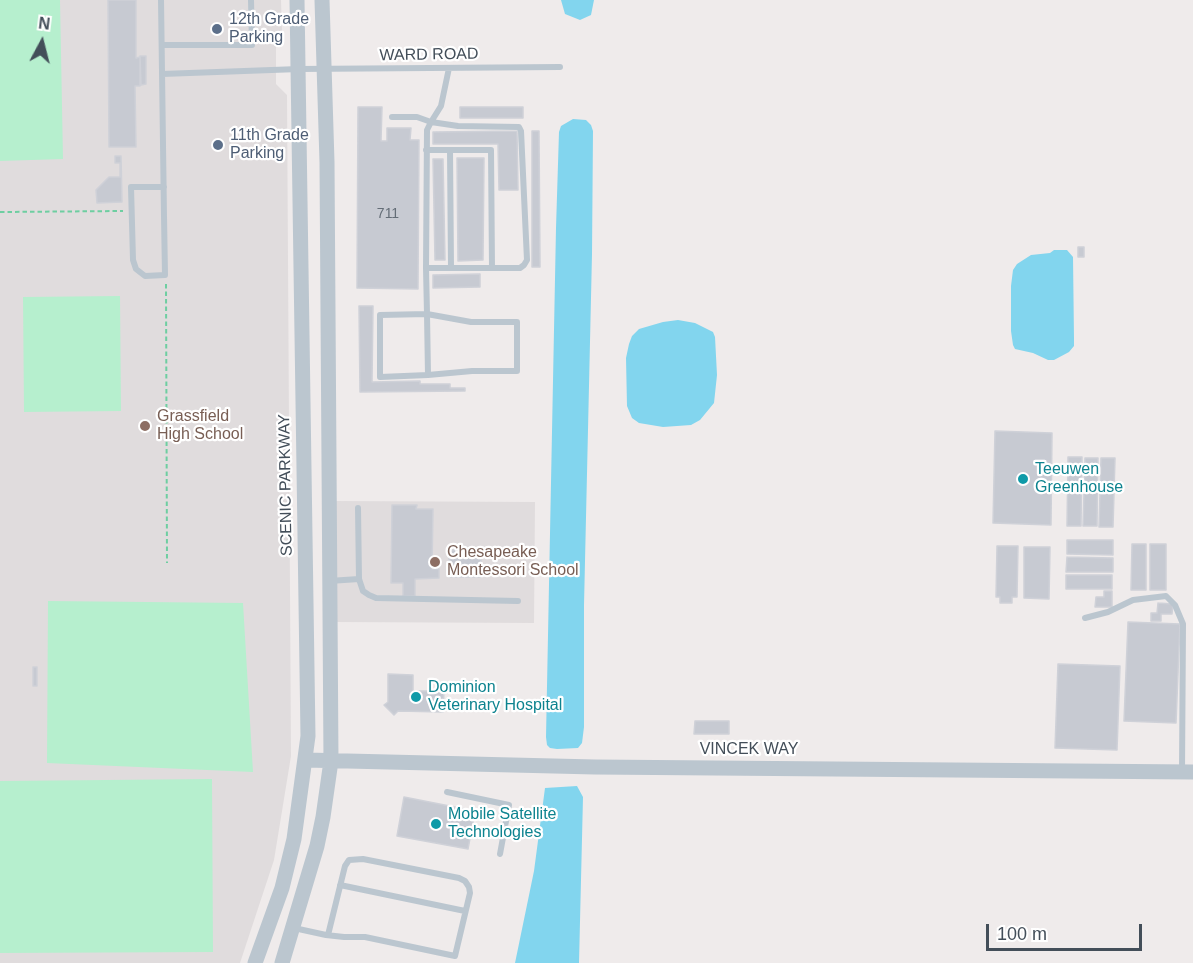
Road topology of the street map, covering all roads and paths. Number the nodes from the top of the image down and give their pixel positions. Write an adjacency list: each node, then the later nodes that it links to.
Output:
1 (161, 0): 5 (lane)
2 (251, 0): 5 (lane)
3 (297, 0): 8 (street, SCENIC PARKWAY)
4 (322, 0): 9 (street)
5 (162, 45): 10 (lane)
6 (560, 67): 7 (lane, WARD ROAD)
7 (448, 68): 9 (lane, WARD ROAD); 12 (lane)
8 (299, 69): 9 (lane, WARD ROAD); 10 (lane, WARD ROAD); 30 (street, SCENIC PARKWAY)
9 (323, 69): 27 (street)
10 (162, 74): 15 (lane)
11 (392, 117): 12 (lane)
12 (431, 122): 13 (lane); 20 (lane)
13 (426, 150): 14 (lane); 18 (lane)
14 (450, 150): 19 (lane); 20 (lane)
15 (164, 187): 15 (lane)
16 (0, 212): 17 (path)
17 (124, 220)
18 (426, 268): 19 (lane); 22 (lane)
19 (451, 268): 20 (lane)
20 (492, 268)
21 (165, 282): 25 (path)
22 (427, 314): 23 (lane); 23 (lane); 23 (lane)
23 (428, 375)
24 (358, 508): 26 (lane)
25 (167, 563)
26 (359, 579): 27 (lane); 28 (lane)
27 (329, 581): 31 (street)
28 (518, 601)
29 (1085, 618): 32 (lane)
30 (306, 760): 31 (street, VINCEK WAY); 39 (street, SCENIC PARKWAY)
31 (331, 761): 32 (street, VINCEK WAY); 37 (street)
32 (1188, 771)
33 (447, 792): 34 (lane)
34 (500, 854)
35 (340, 885): 36 (lane); 36 (lane); 38 (lane)
36 (465, 911): 38 (lane)
37 (293, 927): 38 (lane); 40 (street)
38 (328, 935)
39 (255, 963)
40 (282, 963)

